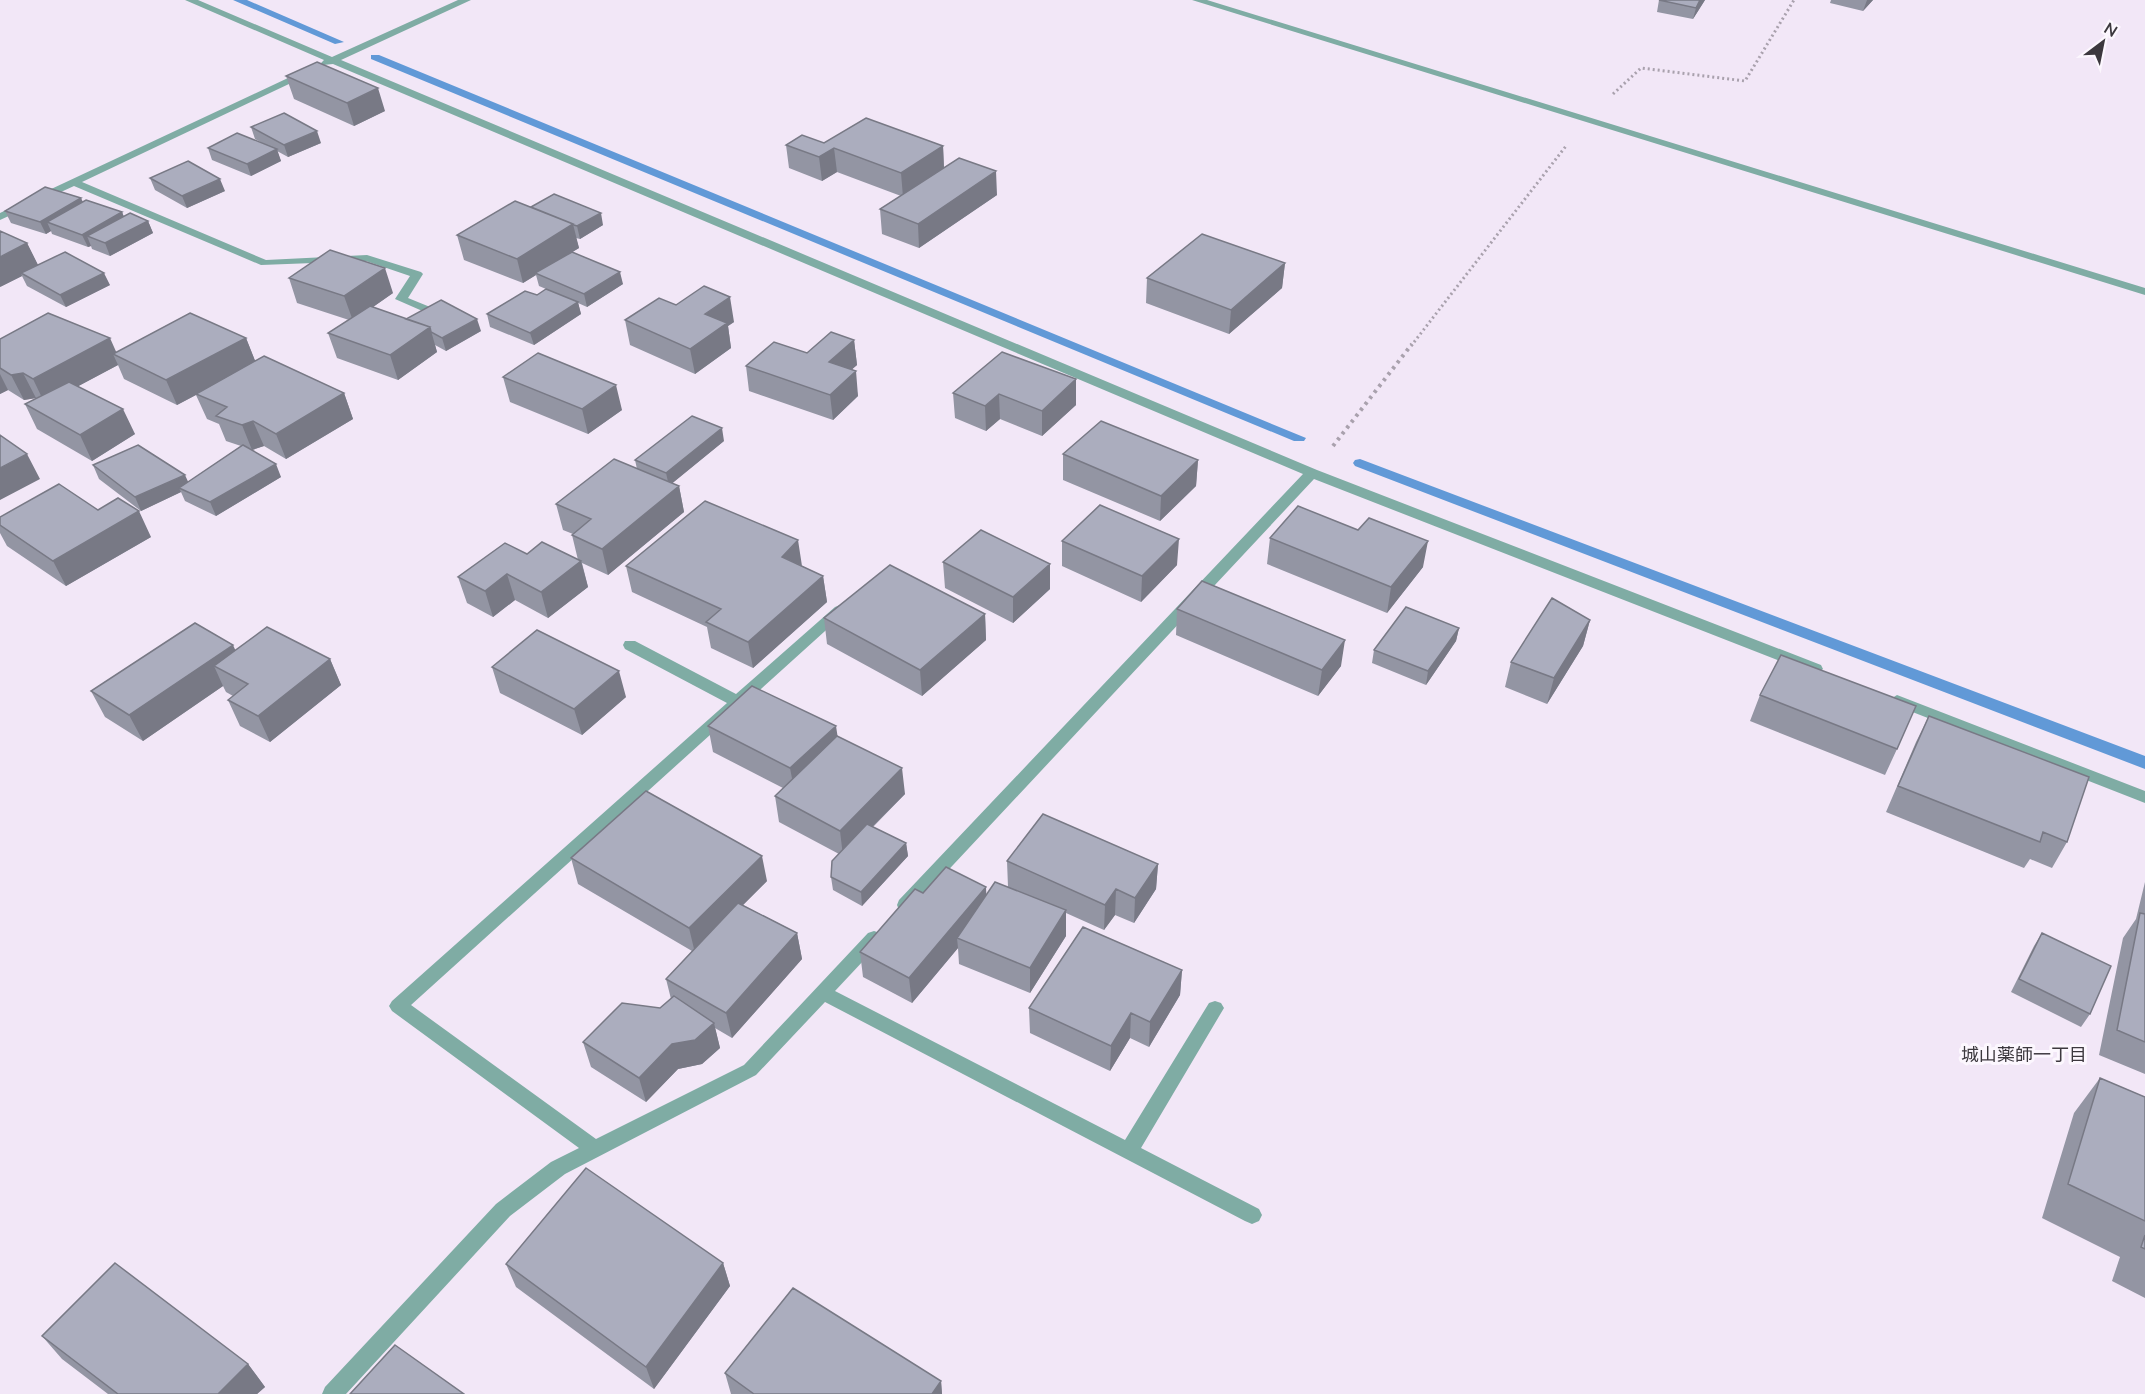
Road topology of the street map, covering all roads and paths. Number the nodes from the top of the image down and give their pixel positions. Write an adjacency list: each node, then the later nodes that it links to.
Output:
1 (190, 0): 5 (street)
2 (466, 0): 5 (street)
3 (1197, 0): 6 (street)
4 (1794, 0): 6 (path)
5 (332, 60): 7 (street); 11 (street)
6 (1586, 120): 9 (street); 11 (path)
7 (74, 182): 8 (street); 10 (street)
8 (0, 217)
9 (2145, 292)
10 (430, 311)
11 (1312, 473): 14 (street); 18 (street)
12 (843, 608): 16 (street)
13 (630, 645): 16 (street)
14 (1834, 676)
15 (1878, 693): 17 (street)
16 (738, 702): 20 (street)
17 (2145, 797)
18 (823, 993): 20 (street); 21 (street)
19 (1215, 1008): 21 (street)
20 (595, 1149): 23 (street)
21 (1129, 1151): 22 (street)
22 (1252, 1215)
23 (332, 1394)

